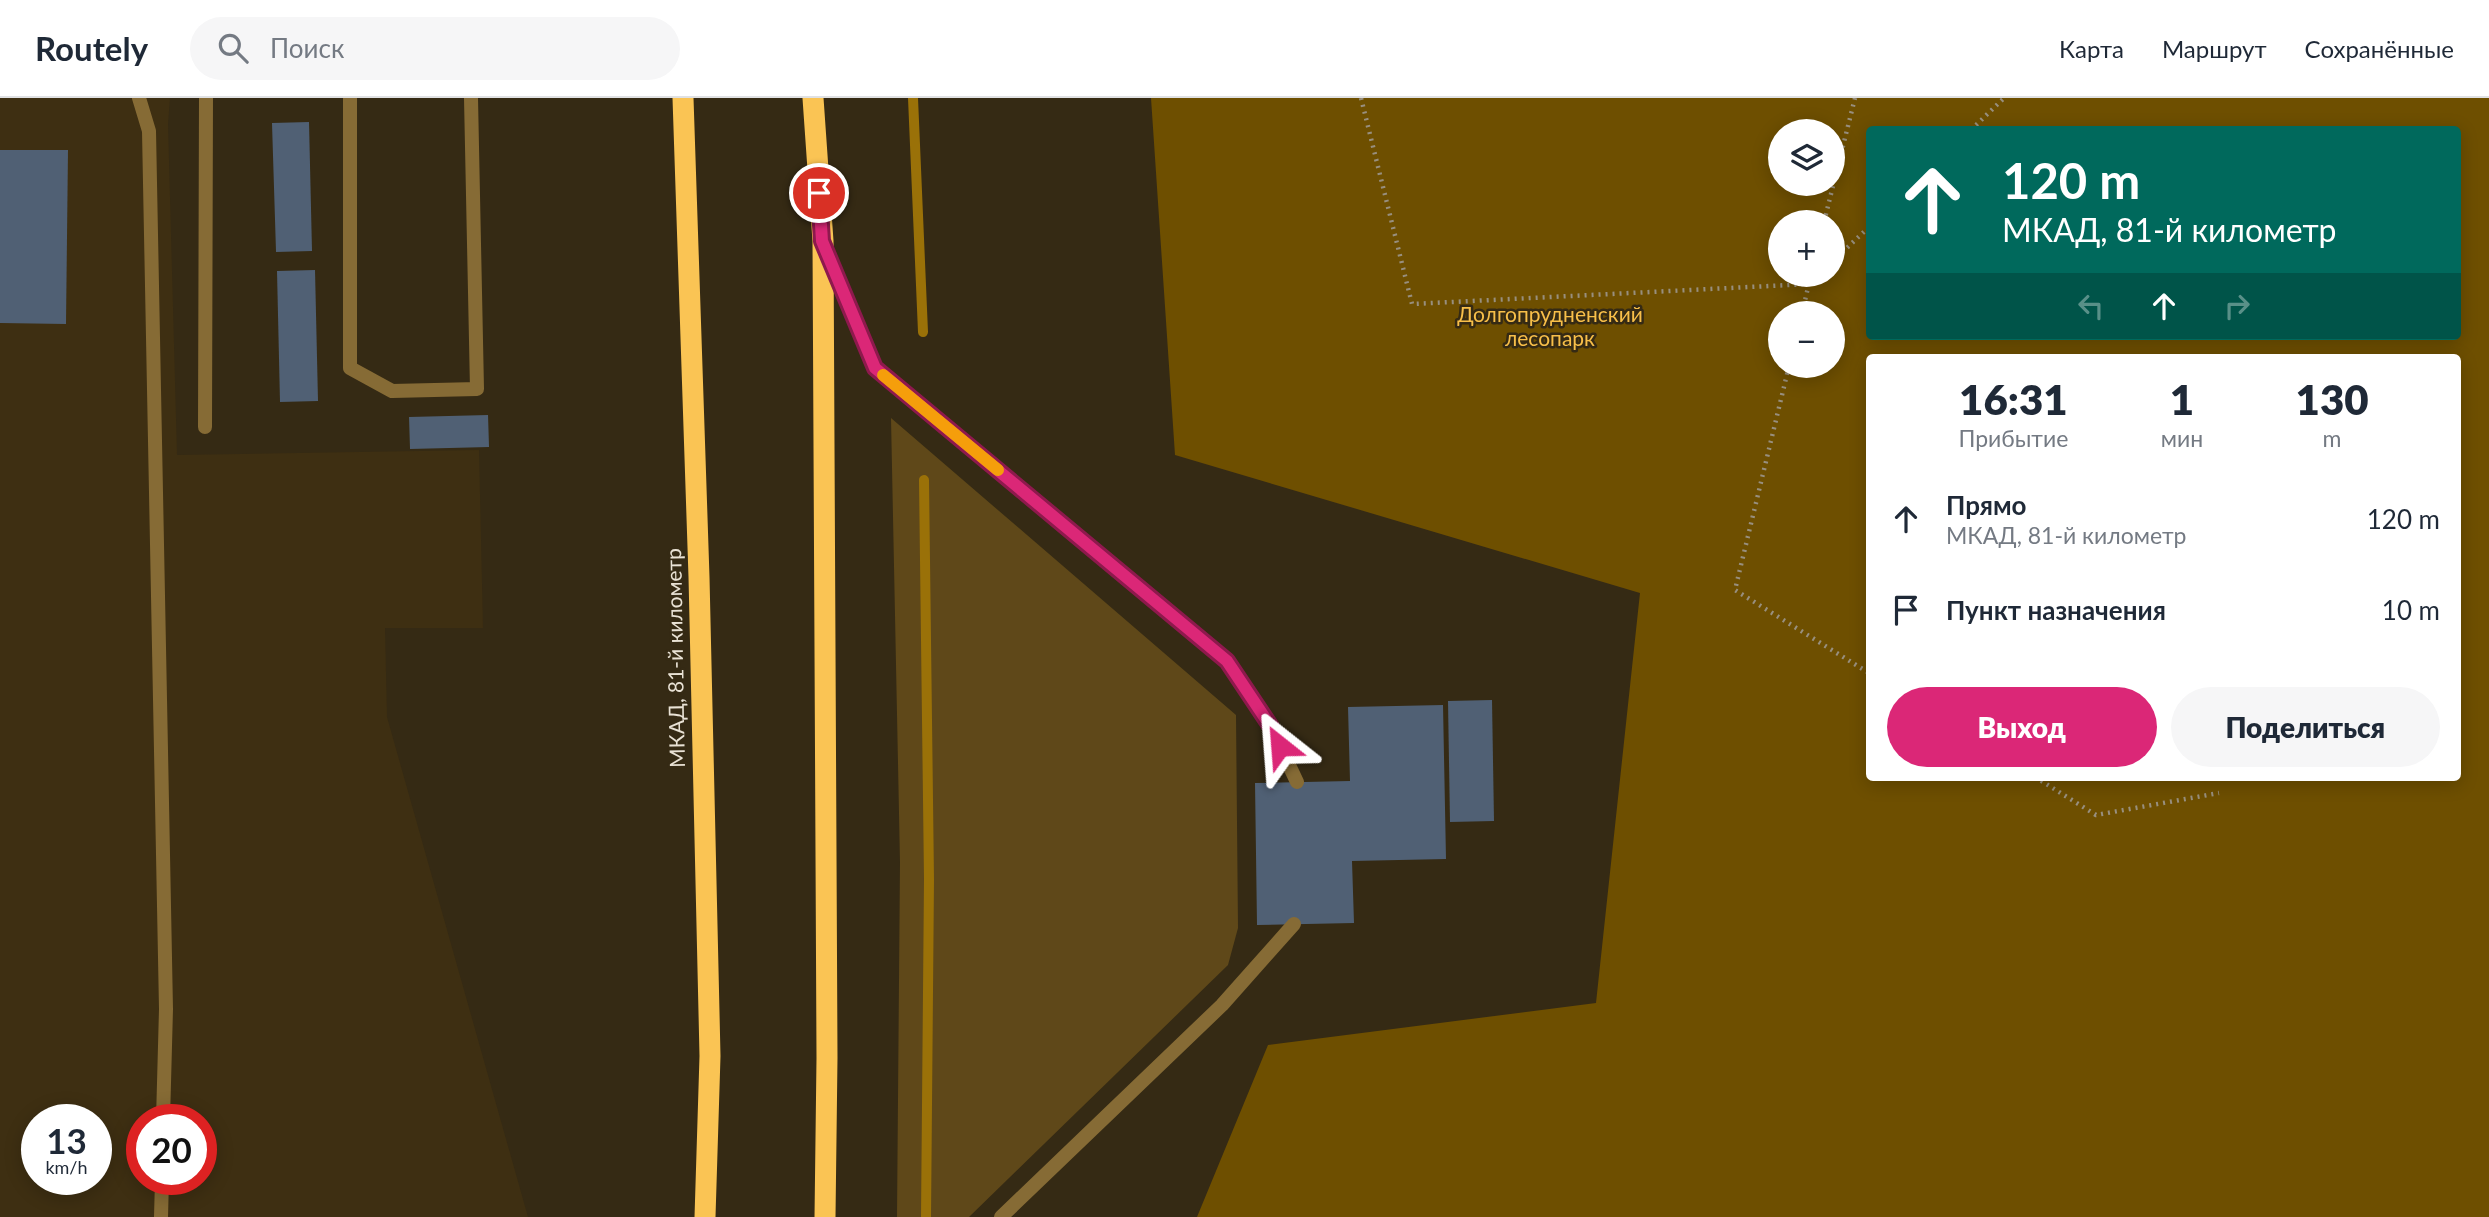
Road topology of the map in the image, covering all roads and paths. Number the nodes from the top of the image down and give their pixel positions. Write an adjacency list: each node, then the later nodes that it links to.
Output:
1 (139, 98): 23 (lane)
2 (206, 98): 17 (lane)
3 (350, 98): 4 (lane)
4 (471, 98)
5 (683, 98): 26 (highway, МКАД, 81-й километр)
6 (813, 98): 13 (highway)
7 (1361, 98): 15 (path)
8 (1855, 98): 11 (path)
9 (2004, 98): 10 (path)
10 (1975, 126)
11 (1827, 210)
12 (1866, 230): 14 (path)
13 (822, 241): 20 (lane); 27 (highway)
14 (1845, 250)
15 (1768, 286)
16 (1786, 378): 18 (path)
17 (205, 427)
18 (1866, 671)
19 (2041, 781): 21 (path)
20 (1297, 782)
21 (2219, 793)
22 (1294, 924): 28 (lane)
23 (163, 1104)
24 (162, 1195): 25 (lane)
25 (161, 1217)
26 (705, 1217)
27 (825, 1217)
28 (1001, 1217)

